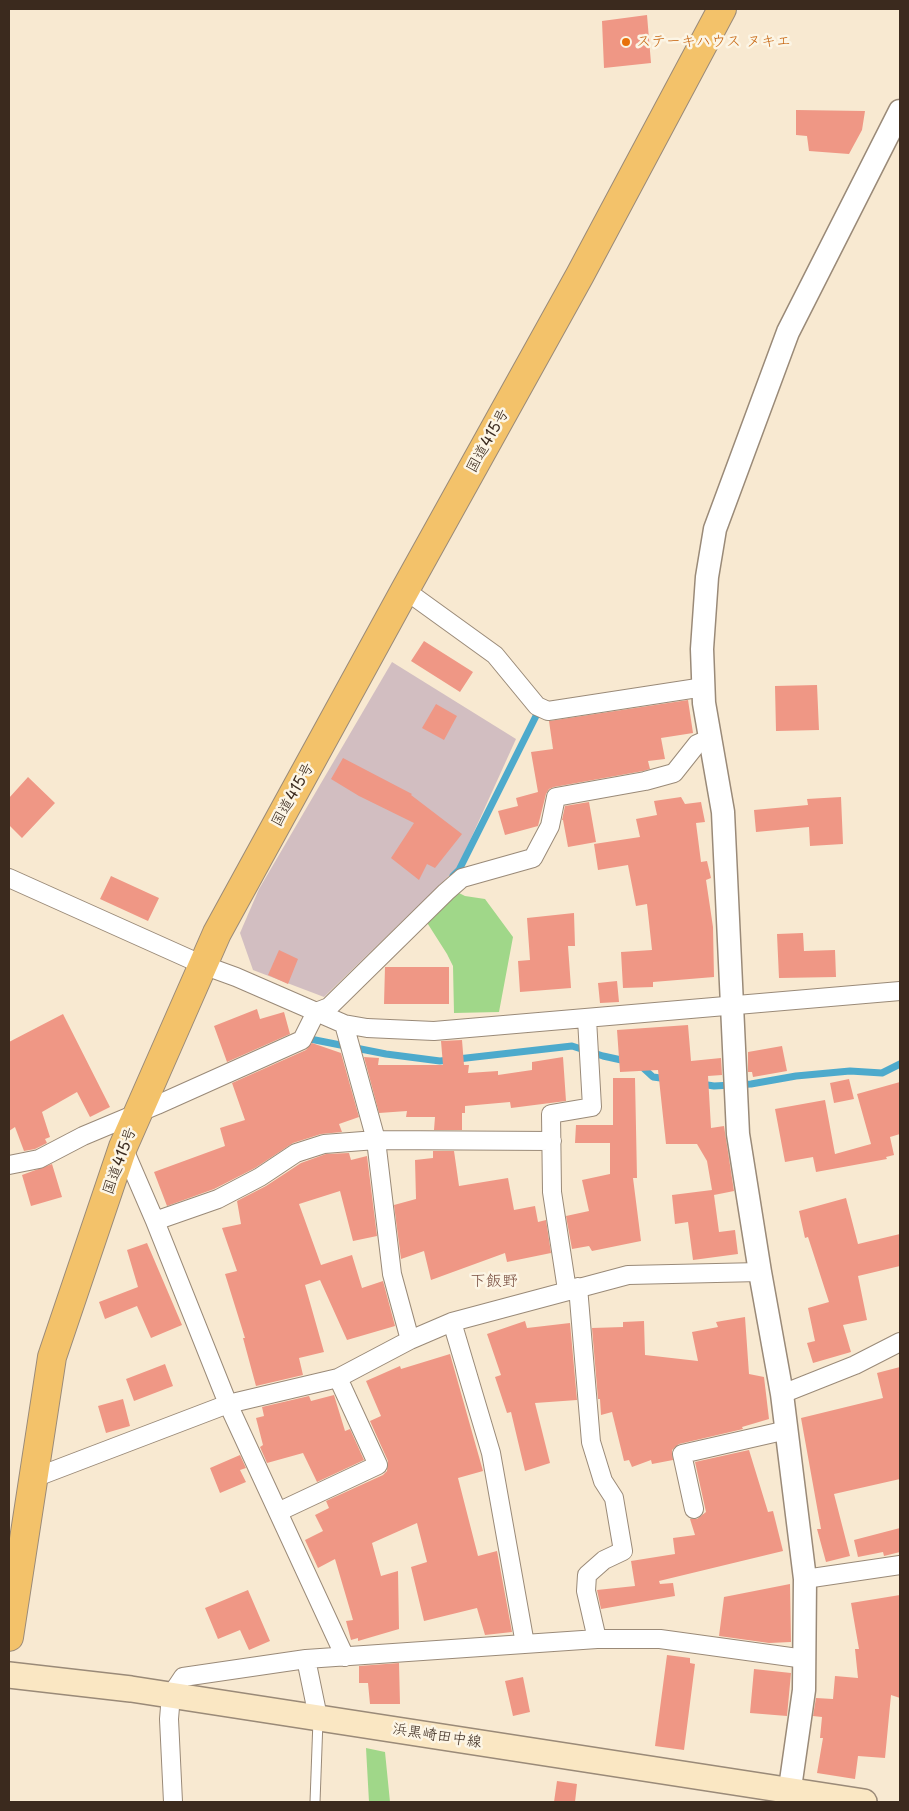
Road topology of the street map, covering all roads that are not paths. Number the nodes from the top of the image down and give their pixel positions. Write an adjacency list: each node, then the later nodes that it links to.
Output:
1 (722, 9): 3 (highway, 国道415号)
2 (900, 111): 4 (street)
3 (405, 590): 4 (street); 7 (highway, 国道415号)
4 (704, 687): 5 (street)
5 (711, 738): 9 (street); 10 (street)
6 (9, 878): 7 (street)
7 (203, 965): 10 (street); 13 (highway, 国道415号)
8 (900, 991): 9 (street)
9 (732, 1006): 11 (street); 19 (street)
10 (316, 1012): 12 (street); 13 (street)
11 (587, 1019): 12 (street); 15 (street)
12 (344, 1024): 14 (street)
13 (138, 1113): 16 (highway, 国道415号); 17 (street)
14 (376, 1140): 15 (street); 18 (street); 22 (street)
15 (552, 1141): 20 (street)
16 (123, 1147): 18 (street); 28 (highway, 国道415号)
17 (9, 1165)
18 (155, 1221): 26 (street)
19 (760, 1272): 20 (street); 25 (street)
20 (573, 1289): 21 (street); 34 (street)
21 (452, 1322): 22 (street); 35 (street)
22 (410, 1340): 24 (street)
23 (900, 1342): 25 (street)
24 (338, 1378): 26 (street); 30 (street)
25 (782, 1394): 27 (street)
26 (228, 1404): 28 (street); 30 (street)
27 (787, 1430): 29 (street); 32 (street)
28 (34, 1478): 33 (highway, 国道415号)
29 (694, 1508)
30 (278, 1512): 36 (street)
31 (900, 1565): 32 (street)
32 (805, 1579): 38 (street)
33 (9, 1637)
34 (597, 1640): 35 (street); 38 (street)
35 (525, 1644): 36 (street)
36 (345, 1657): 37 (street)
37 (306, 1659): 40 (street); 41 (street)
38 (805, 1659): 42 (street)
39 (9, 1675): 40 (main road, 浜黒崎田中線)
40 (171, 1695): 41 (main road, 浜黒崎田中線); 43 (street)
41 (318, 1717): 42 (main road, 浜黒崎田中線); 44 (lane)
42 (790, 1796): 45 (main road, 浜黒崎田中線)
43 (173, 1802)
44 (315, 1802)
45 (864, 1802)

